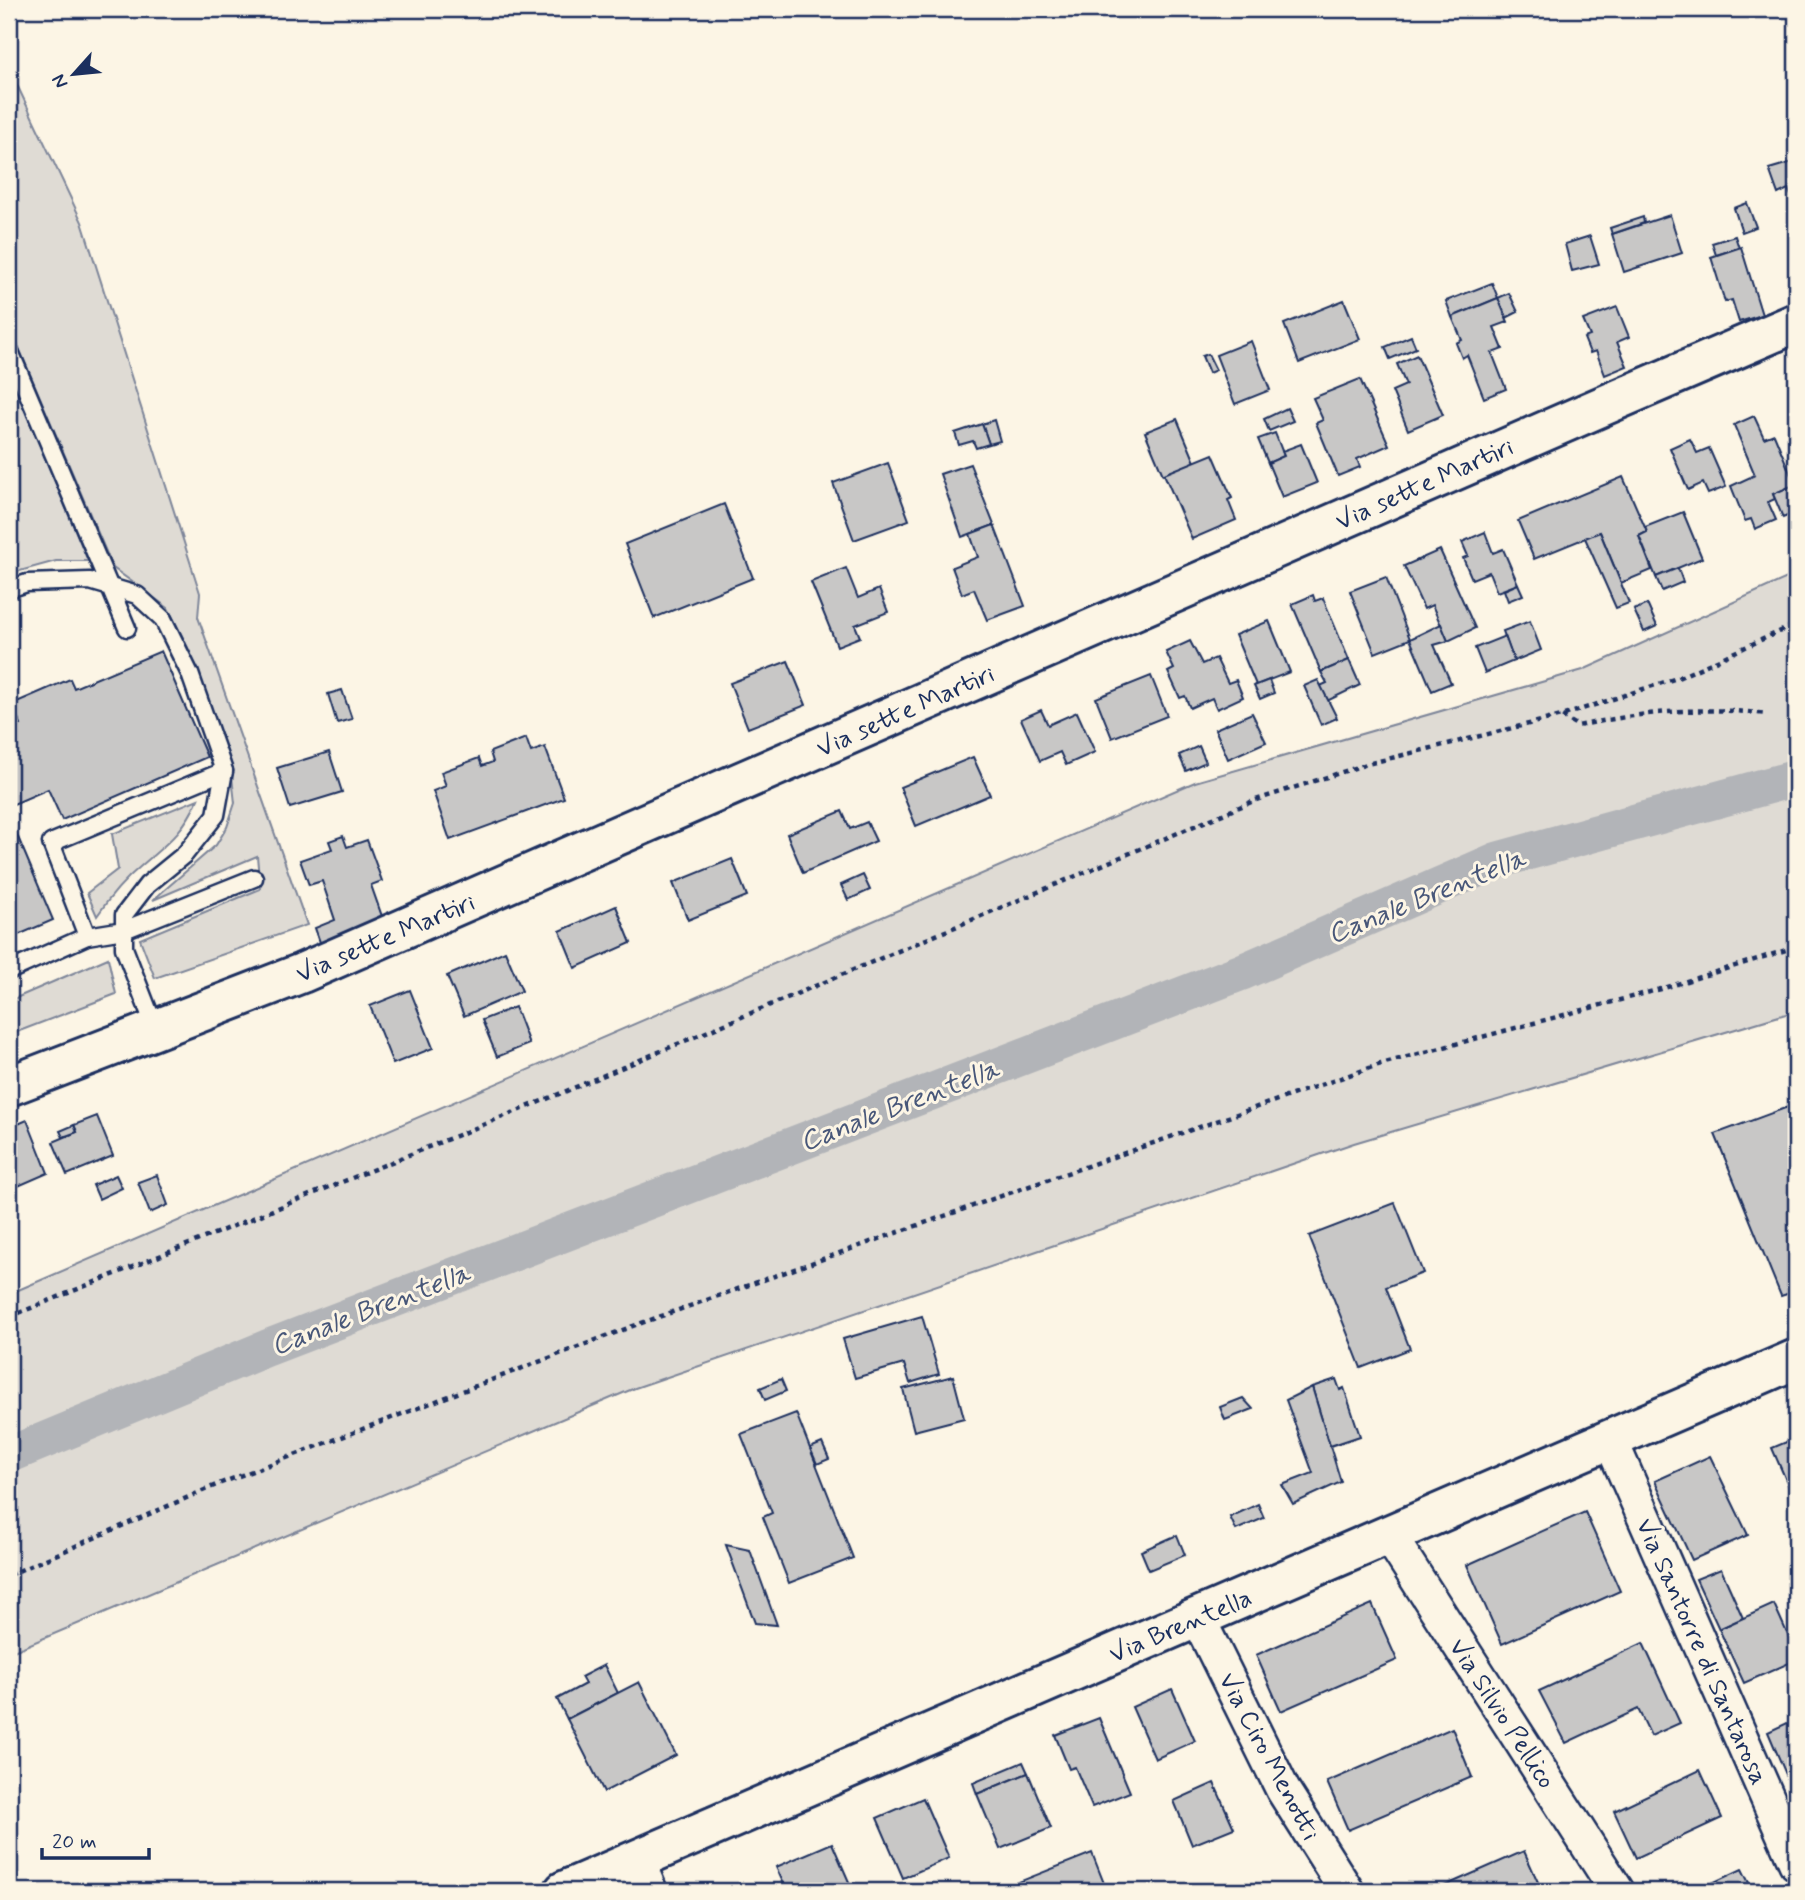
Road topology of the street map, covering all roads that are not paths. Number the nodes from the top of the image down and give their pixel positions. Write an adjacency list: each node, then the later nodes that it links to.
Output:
1 (1796, 323): 11 (main road, Via sette Martiri)
2 (9, 349): 3 (lane)
3 (108, 586): 4 (lane); 5 (lane); 6 (lane)
4 (9, 589)
5 (127, 628)
6 (225, 771): 8 (lane); 9 (lane)
7 (254, 878): 8 (lane)
8 (124, 930): 9 (lane); 11 (lane)
9 (87, 936): 10 (lane)
10 (9, 971)
11 (156, 1030): 12 (main road, Via sette Martiri)
12 (9, 1086)
13 (1796, 1359): 14 (main road, Via Brentella)
14 (1610, 1440): 15 (main road, Via Brentella); 17 (street, Via Santorre di Santarosa)
15 (1389, 1535): 16 (main road, Via Brentella); 21 (street, Via Silvio Pellico)
16 (1198, 1618): 18 (main road, Via Brentella); 20 (street, Via Ciro Menotti)
17 (1796, 1863)
18 (643, 1875): 19 (main road, Via Brentella)
19 (564, 1891)
20 (1347, 1891)
21 (1617, 1891)

